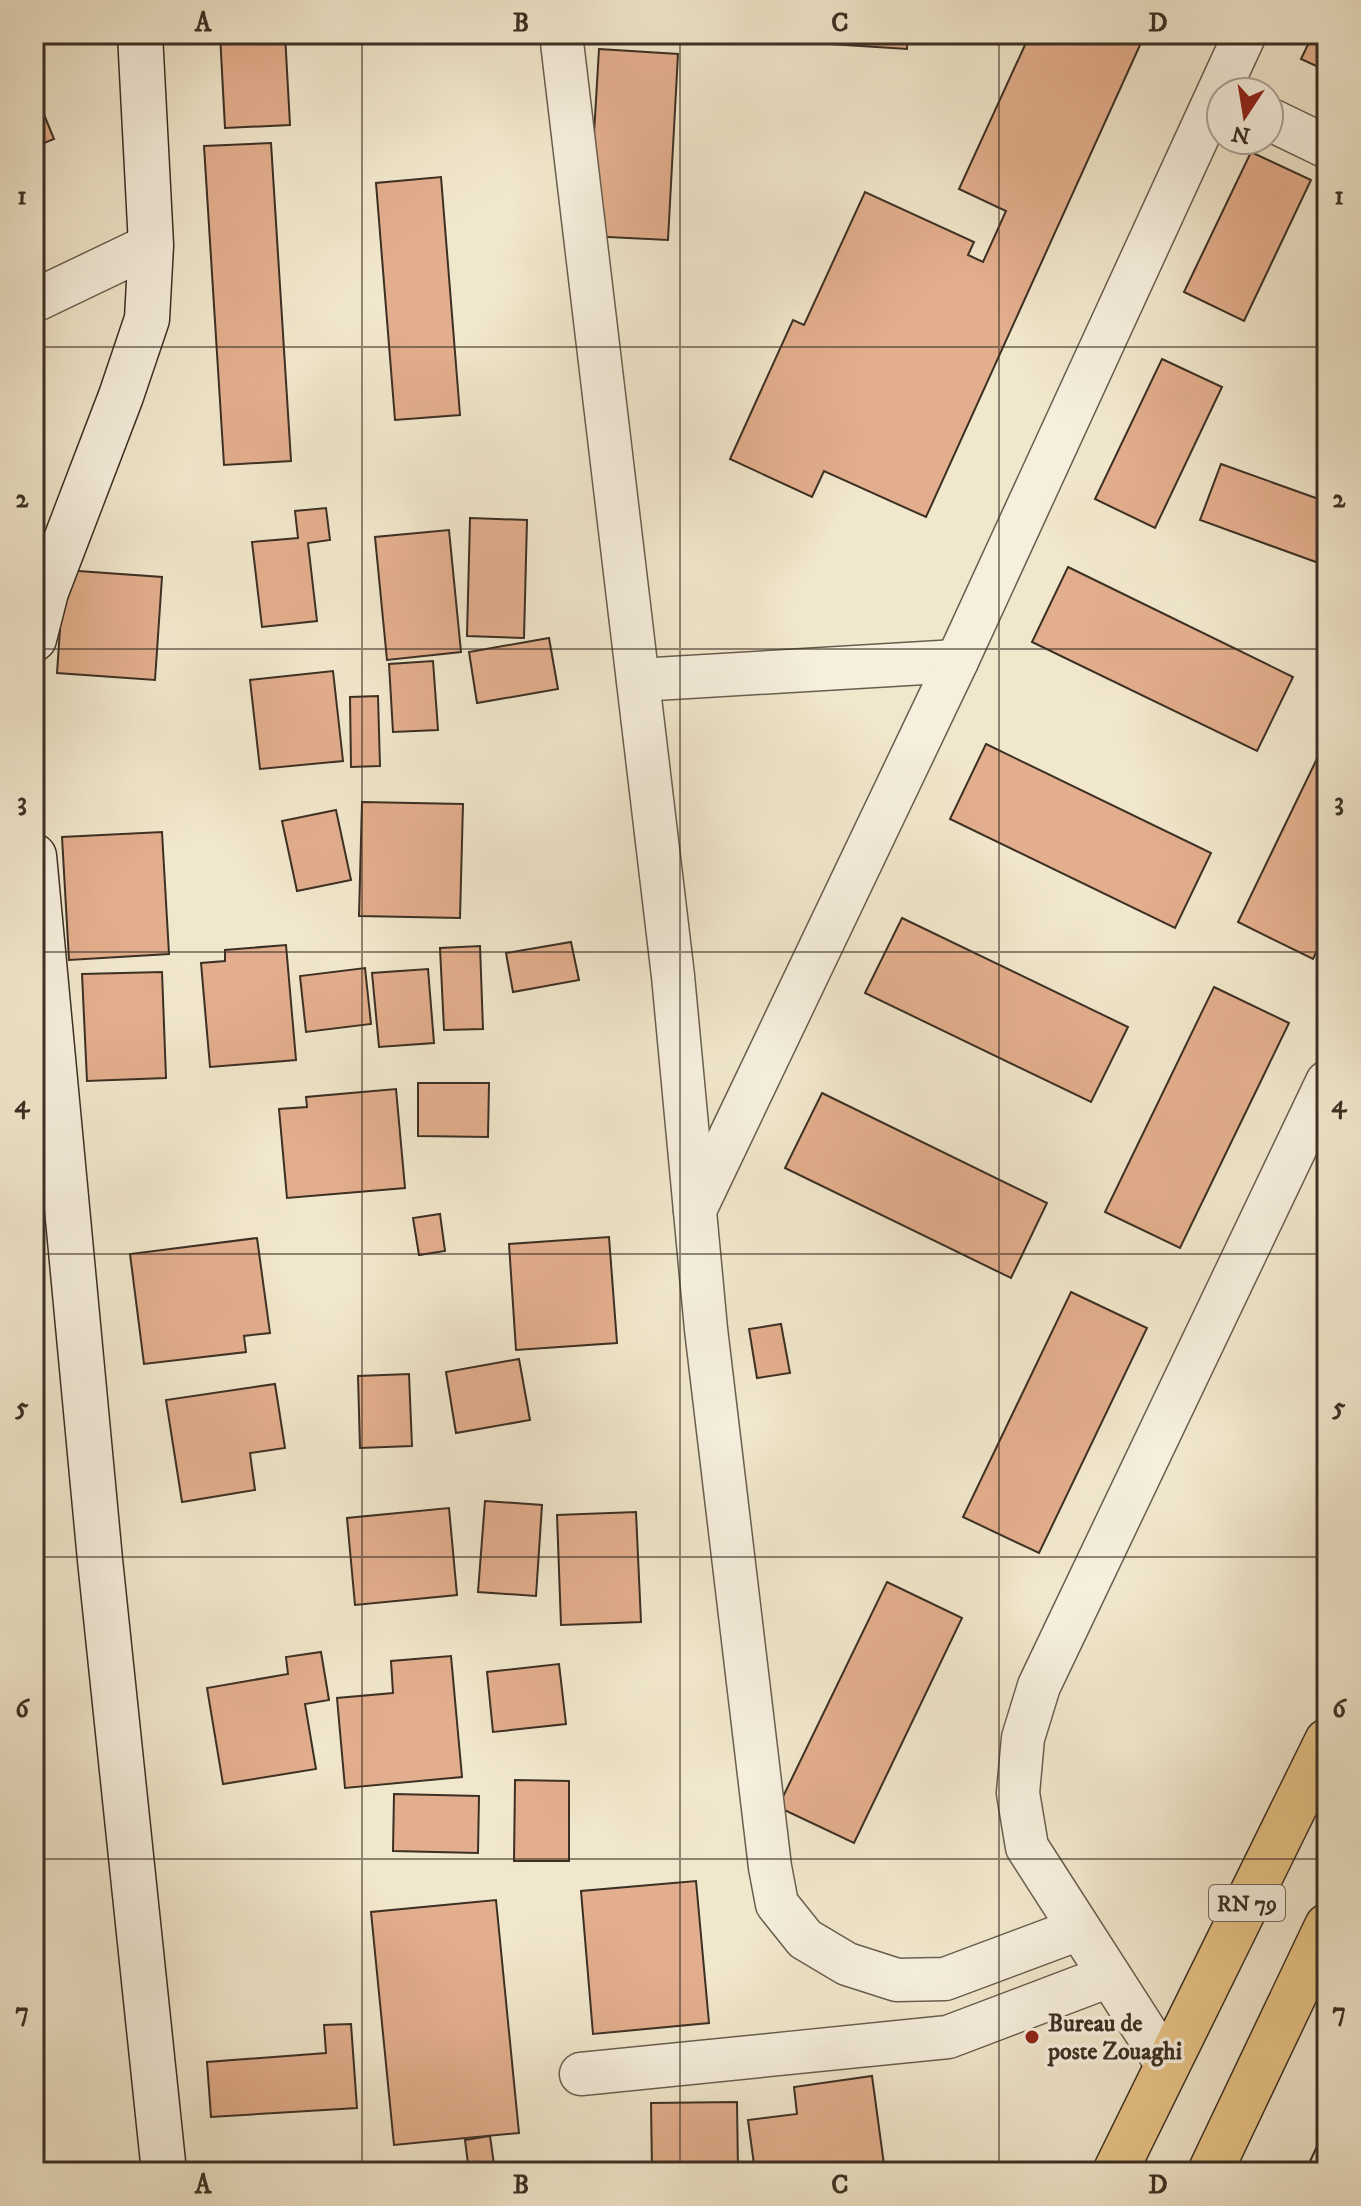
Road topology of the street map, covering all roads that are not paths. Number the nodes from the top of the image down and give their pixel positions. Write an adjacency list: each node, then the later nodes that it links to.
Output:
1 (140, 34): 8 (street)
2 (561, 34): 12 (street)
3 (1245, 34): 4 (street)
4 (1227, 76)
5 (1205, 126): 11 (street)
6 (1285, 127): 7 (street)
7 (1327, 147)
8 (151, 245): 9 (street); 10 (street)
9 (34, 301)
10 (34, 639)
11 (957, 661): 12 (street); 15 (street)
12 (638, 680): 15 (street)
13 (34, 856): 22 (street)
14 (1327, 1082): 18 (street)
15 (695, 1210): 18 (street)
16 (1327, 1741): 20 (highway, RN 79)
17 (1327, 1926): 24 (highway)
18 (1079, 1929): 19 (street)
19 (1109, 1976): 20 (street); 21 (street)
20 (1167, 2065): 23 (highway, RN 79)
21 (581, 2074)
22 (164, 2172)
23 (1115, 2172)
24 (1210, 2172)

